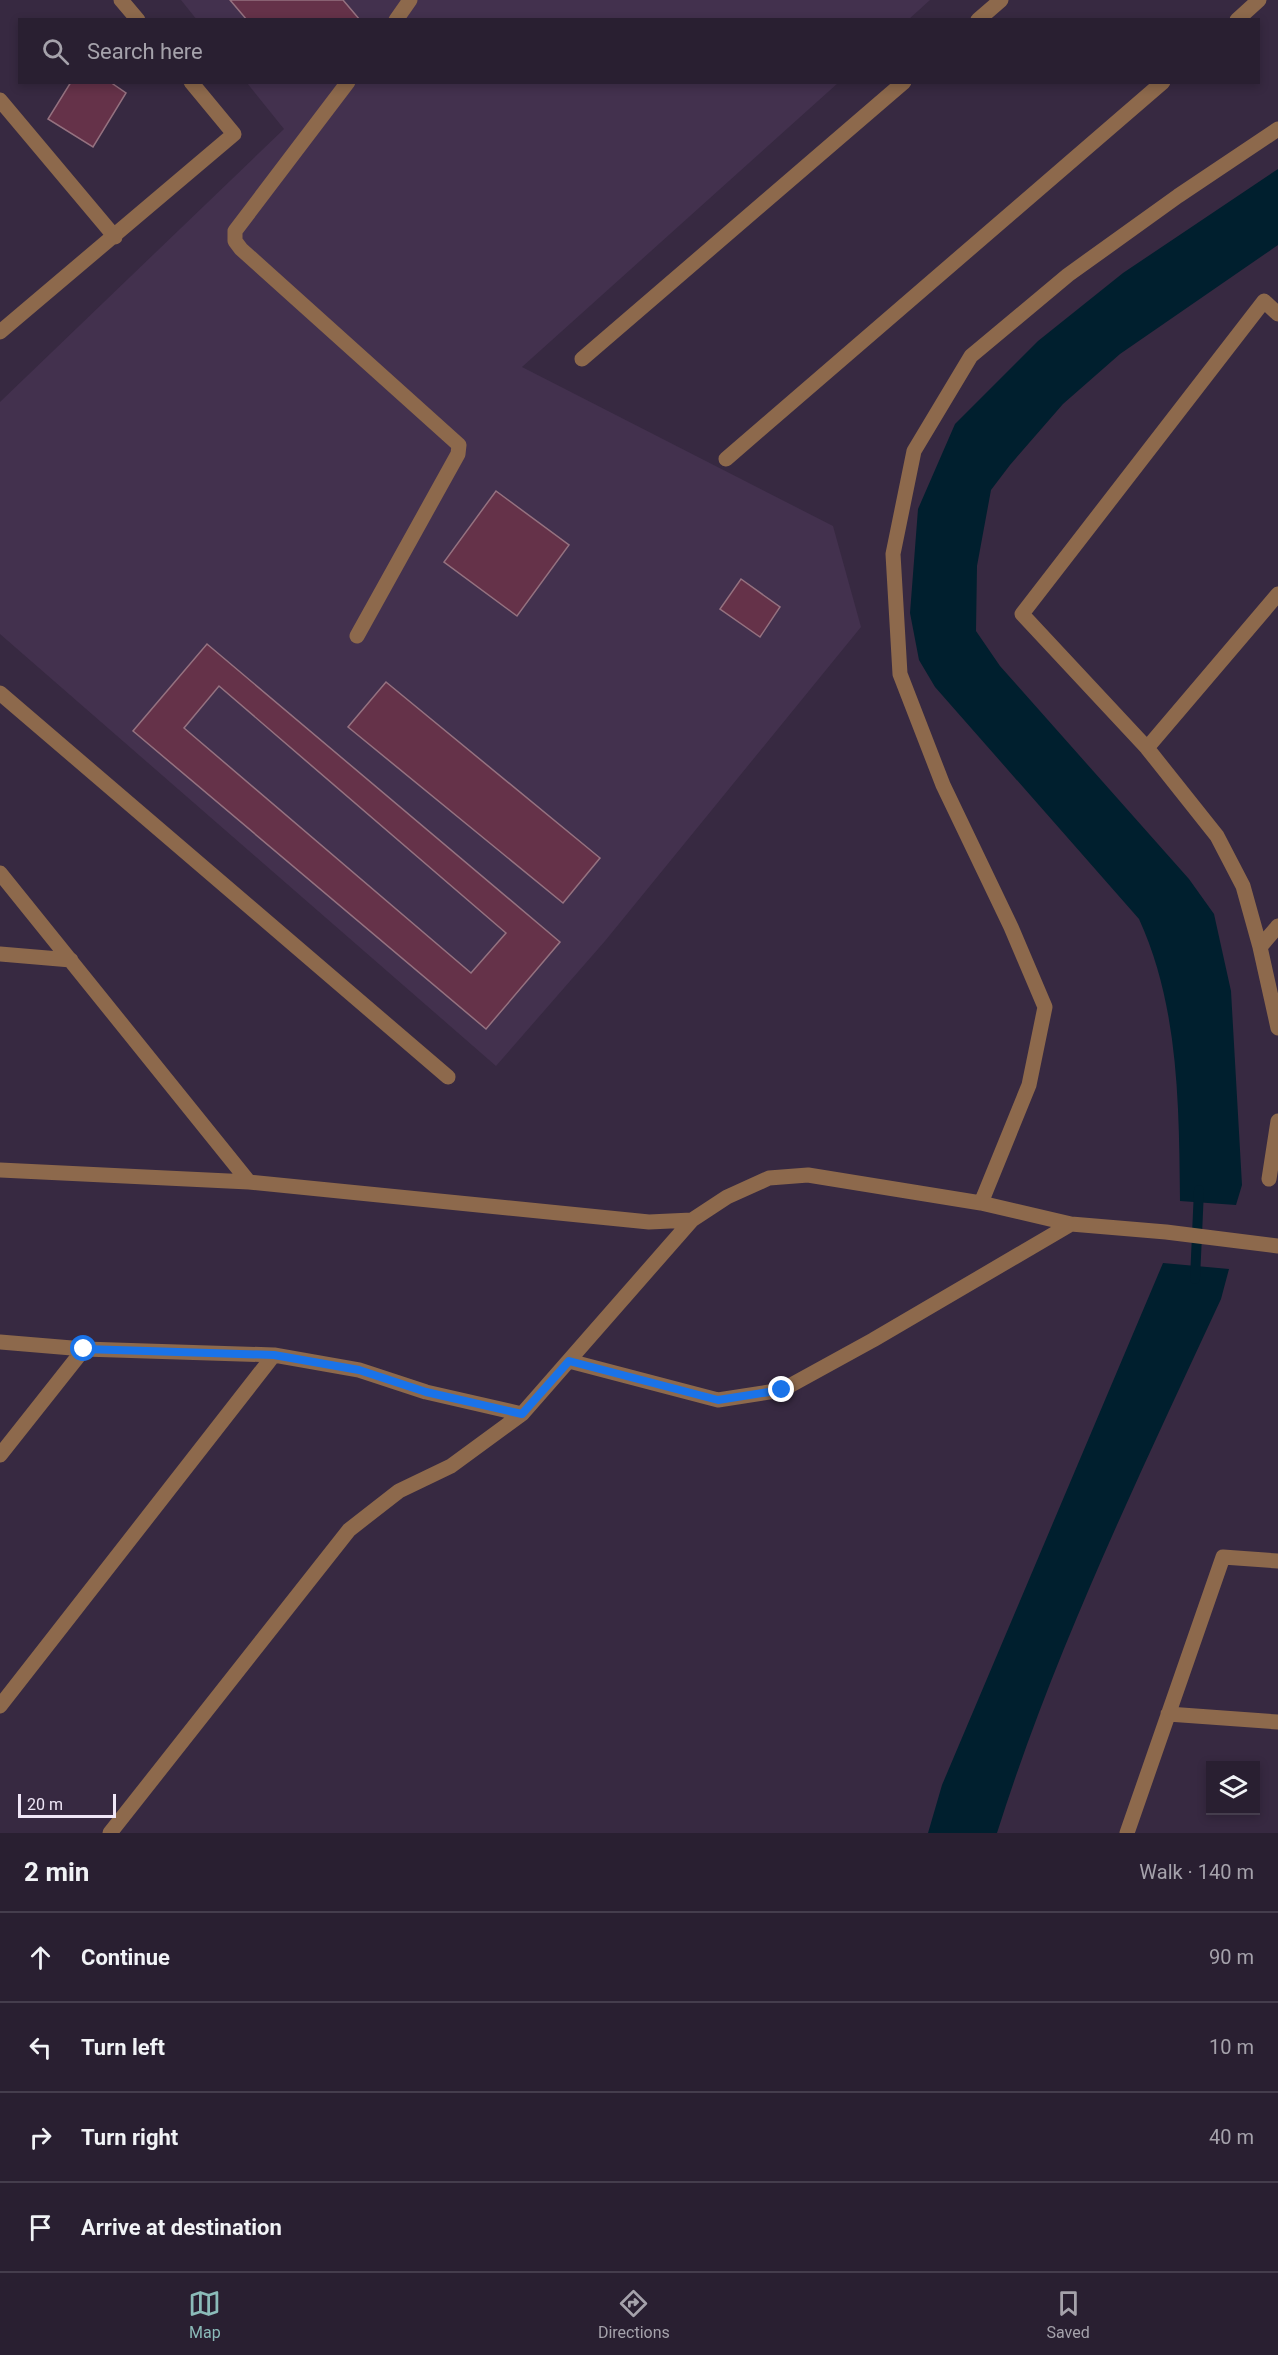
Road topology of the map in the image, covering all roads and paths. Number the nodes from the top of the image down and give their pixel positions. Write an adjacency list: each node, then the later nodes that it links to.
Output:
1 (122, 0): 5 (street)
2 (410, 0): 6 (street)
3 (1000, 0): 7 (street)
4 (1259, 0): 8 (street)
5 (136, 18)
6 (397, 18)
7 (980, 18)
8 (1239, 18)
9 (193, 84): 15 (street)
10 (346, 84): 21 (street)
11 (902, 84): 18 (street)
12 (1161, 84): 19 (street)
13 (0, 100): 15 (street)
14 (1278, 129): 35 (street)
15 (116, 237): 17 (street)
16 (1278, 314): 23 (street)
17 (0, 332)
18 (582, 359)
19 (726, 459)
20 (1278, 594): 23 (street)
21 (357, 636)
22 (0, 693): 30 (street)
23 (1147, 748): 26 (street)
24 (0, 873): 28 (street)
25 (1278, 926): 26 (street)
26 (1260, 947): 29 (street)
27 (0, 954): 28 (street)
28 (71, 960): 34 (street)
29 (1278, 1028)
30 (448, 1077)
31 (1278, 1121): 33 (street)
32 (0, 1170): 34 (street)
33 (1269, 1179)
34 (249, 1182): 36 (street)
35 (981, 1203): 36 (street); 37 (street)
36 (692, 1220): 42 (street)
37 (1071, 1224): 38 (street); 42 (street)
38 (1278, 1246)
39 (0, 1342): 40 (street)
40 (84, 1349): 41 (street); 44 (street)
41 (274, 1355): 43 (street); 46 (street)
42 (569, 1361): 43 (street)
43 (522, 1414): 49 (street)
44 (0, 1455)
45 (1278, 1562): 47 (street)
46 (0, 1706)
47 (1168, 1714): 48 (street); 50 (street)
48 (1278, 1722)
49 (110, 1833)
50 (1127, 1833)

